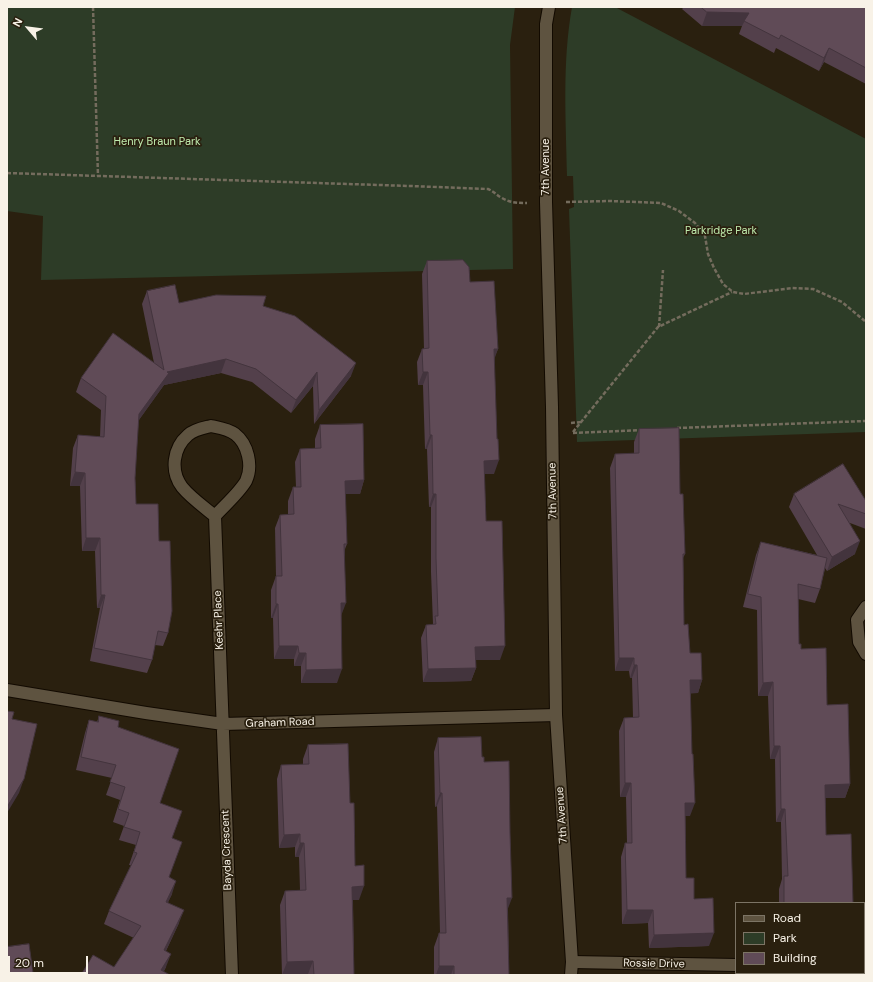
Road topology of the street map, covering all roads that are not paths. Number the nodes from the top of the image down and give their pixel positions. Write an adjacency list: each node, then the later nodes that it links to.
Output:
1 (549, 7): 6 (street, 7th Avenue)
2 (215, 516): 2 (street); 7 (street, Keehr Place)
3 (866, 607): 4 (street)
4 (866, 654)
5 (7, 690): 7 (street, Graham Road)
6 (556, 716): 7 (street, Graham Road); 8 (street, 7th Avenue)
7 (223, 724): 10 (street, Bayda Crescent)
8 (572, 962): 9 (street, Rossie Drive); 11 (street, 7th Avenue)
9 (735, 965)
10 (232, 975)
11 (571, 975)

